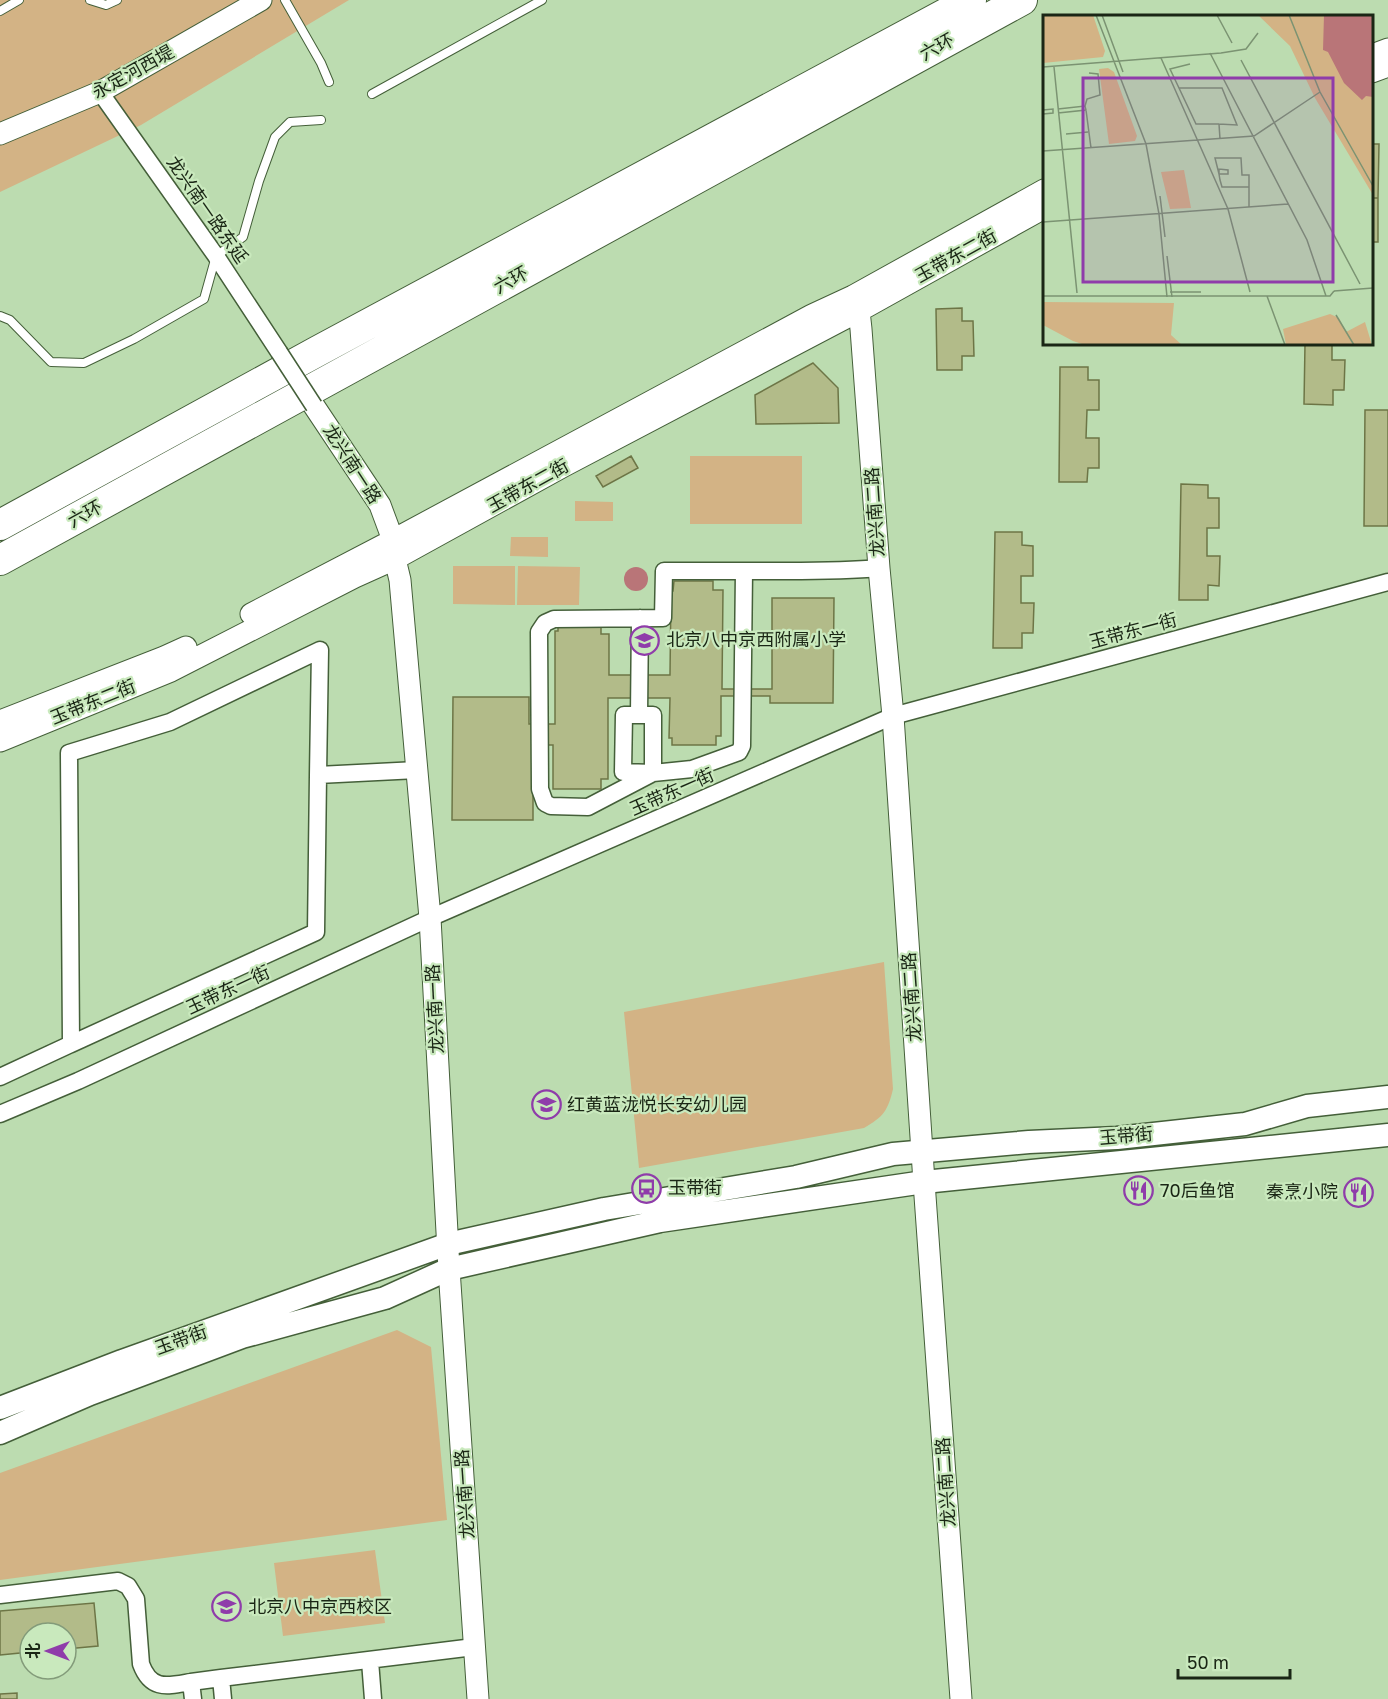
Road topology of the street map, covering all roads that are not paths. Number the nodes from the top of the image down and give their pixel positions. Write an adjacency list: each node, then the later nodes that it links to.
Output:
1 (19, 0): 9 (lane)
2 (90, 0): 3 (lane)
3 (117, 0)
4 (261, 0): 15 (street, 永定河西堤)
5 (285, 0): 14 (lane)
6 (542, 0): 16 (lane)
7 (971, 0): 26 (highway, 六环)
8 (1022, 0): 28 (highway, 六环)
9 (0, 11)
10 (1388, 49): 11 (street)
11 (1373, 54)
12 (1388, 66): 13 (street)
13 (1373, 71)
14 (330, 82)
15 (100, 92): 18 (street, 永定河西堤); 21 (street, 龙兴南一路东延)
16 (372, 94)
17 (321, 120): 21 (lane)
18 (0, 134)
19 (1043, 191): 22 (street, 玉带东二街)
20 (1043, 209): 22 (street, 玉带东二街)
21 (216, 256): 23 (lane); 24 (street, 龙兴南一路东延)
22 (856, 303): 27 (street, 玉带东二街); 29 (street, 龙兴南二路)
23 (0, 316)
24 (279, 352): 25 (street, 龙兴南一路, bridge)
25 (314, 406): 27 (street, 龙兴南一路)
26 (0, 525)
27 (394, 550): 35 (street, 玉带东二街); 36 (street, 玉带东二街); 37 (street, 龙兴南一路)
28 (0, 560)
29 (879, 568): 30 (street); 34 (street, 龙兴南二路)
30 (744, 571): 32 (street); 38 (street)
31 (1388, 582): 34 (street, 玉带东一街)
32 (640, 618): 33 (street); 38 (street)
33 (639, 715): 38 (street); 38 (street)
34 (893, 716): 40 (street, 玉带东一街); 46 (street, 龙兴南二路)
35 (0, 721)
36 (0, 741)
37 (417, 770): 39 (street); 40 (street, 龙兴南一路)
38 (653, 773)
39 (318, 775): 41 (street); 41 (street)
40 (430, 918): 44 (street, 玉带东一街); 48 (street, 龙兴南一路)
41 (71, 1044): 42 (street)
42 (0, 1077)
43 (1388, 1097): 46 (main road, 玉带街)
44 (0, 1114)
45 (1388, 1135): 47 (main road, 玉带街)
46 (922, 1151): 47 (street, 龙兴南二路); 48 (main road, 玉带街)
47 (924, 1182): 49 (main road, 玉带街); 60 (street, 龙兴南二路)
48 (448, 1244): 49 (street, 龙兴南一路); 50 (main road, 玉带街)
49 (449, 1269): 51 (main road, 玉带街); 53 (street, 龙兴南一路)
50 (0, 1408)
51 (0, 1433)
52 (0, 1595): 56 (street)
53 (474, 1647): 54 (street); 59 (street, 龙兴南一路)
54 (370, 1661): 55 (street); 58 (street)
55 (221, 1678): 56 (street); 57 (street)
56 (192, 1691)
57 (223, 1699)
58 (373, 1699)
59 (478, 1699)
60 (961, 1699)

